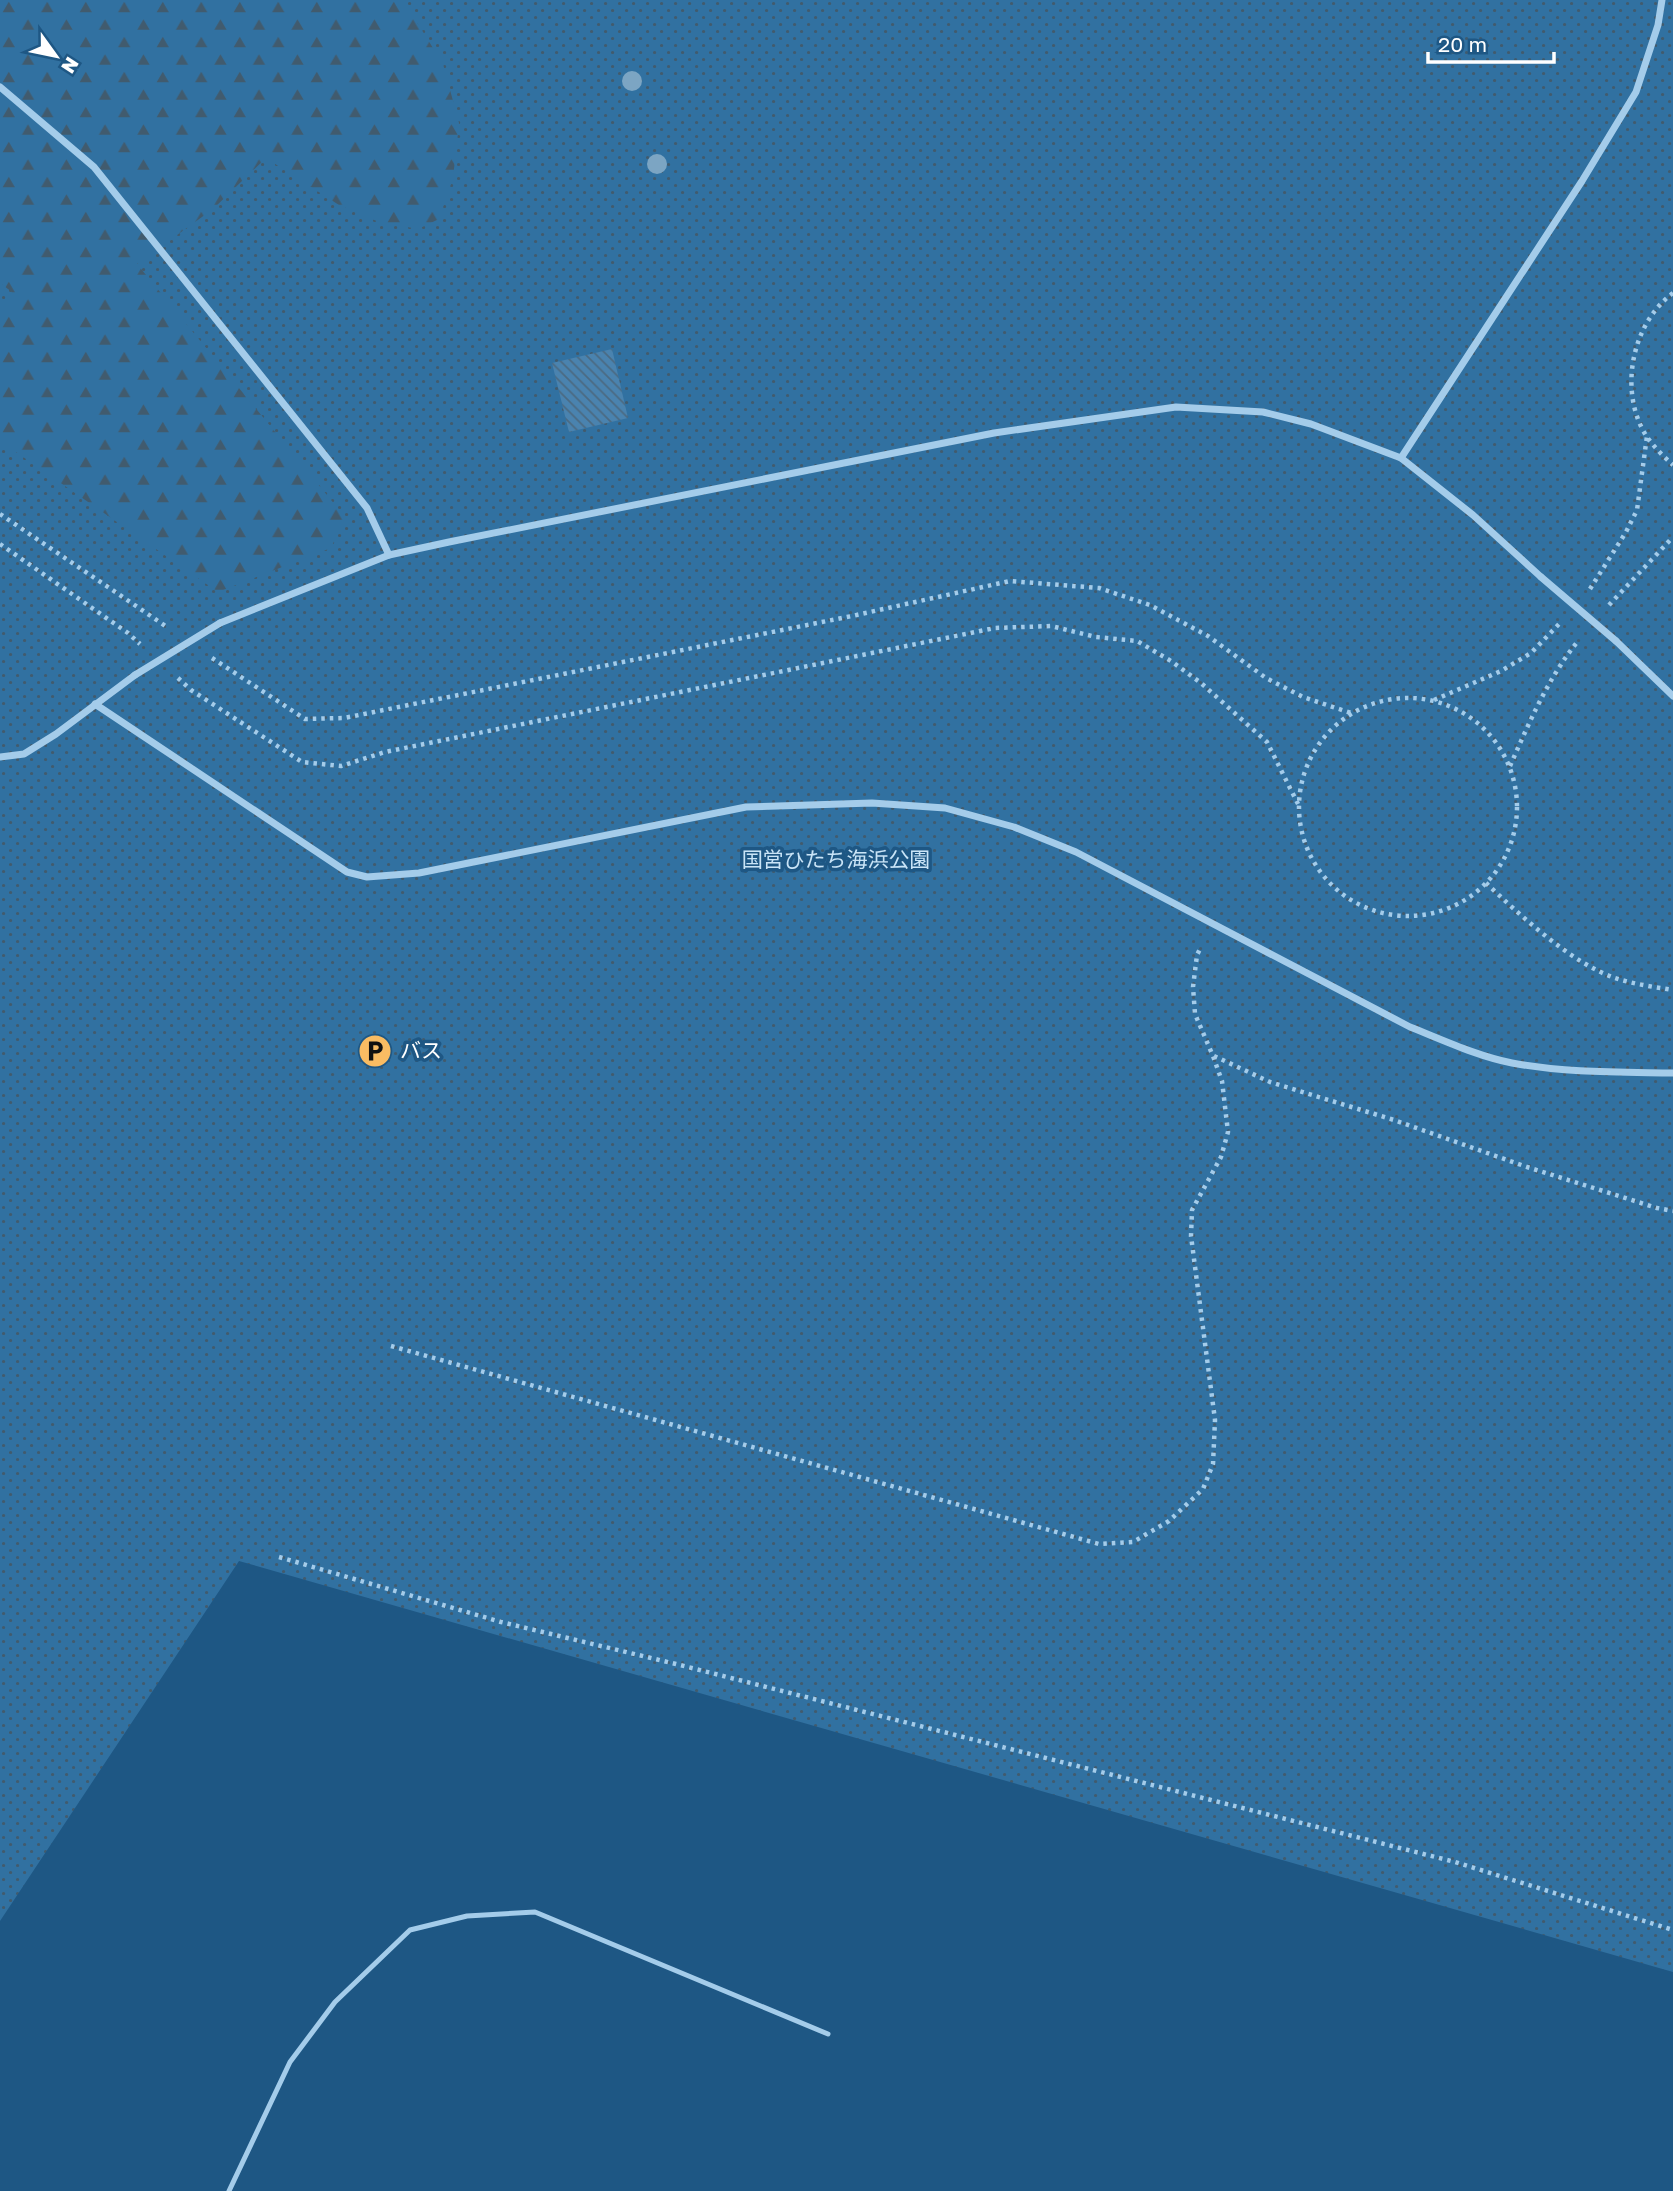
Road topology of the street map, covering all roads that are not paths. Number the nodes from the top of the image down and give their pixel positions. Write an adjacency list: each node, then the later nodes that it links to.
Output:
1 (1662, 0): 3 (street)
2 (0, 87): 4 (street)
3 (1401, 458): 4 (street); 5 (street, bridge)
4 (389, 555): 6 (street, bridge)
5 (1673, 696)
6 (95, 704): 7 (street); 8 (street)
7 (0, 757)
8 (1673, 1073)
9 (828, 2034): 10 (lane)
10 (229, 2191)

